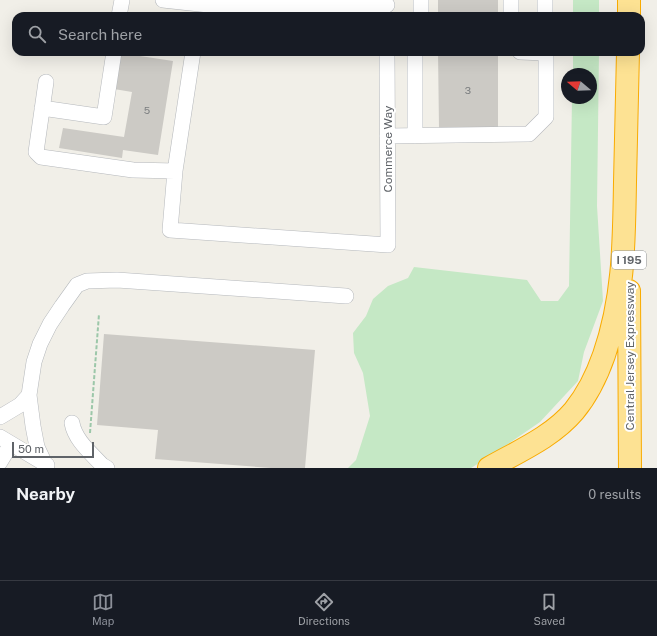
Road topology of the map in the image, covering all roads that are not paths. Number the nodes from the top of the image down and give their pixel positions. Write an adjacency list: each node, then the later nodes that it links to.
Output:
1 (122, 0): 9 (street)
2 (164, 0): 7 (street)
3 (421, 0): 10 (street)
4 (511, 0): 11 (street)
5 (545, 0): 12 (street)
6 (628, 0): 13 (highway)
7 (227, 4): 8 (street)
8 (387, 7)
9 (120, 12)
10 (421, 12)
11 (511, 12)
12 (545, 12)
13 (629, 12)
14 (113, 56): 22 (street)
15 (192, 56): 25 (street)
16 (387, 56): 23 (street, Commerce Way)
17 (415, 56): 24 (street)
18 (546, 56): 24 (street)
19 (628, 56): 34 (highway)
20 (628, 56): 35 (highway, Central Jersey Expressway / I 195)
21 (46, 82): 22 (street)
22 (42, 108): 25 (street)
23 (388, 136): 24 (street); 25 (street, Commerce Way)
24 (415, 136)
25 (175, 171)
26 (346, 296): 27 (street)
27 (29, 395): 28 (street); 32 (street)
28 (0, 417)
29 (72, 423): 33 (street)
30 (6, 441): 31 (street); 32 (street)
31 (0, 462)
32 (48, 466)
33 (107, 468)
34 (489, 468)
35 (630, 468)

